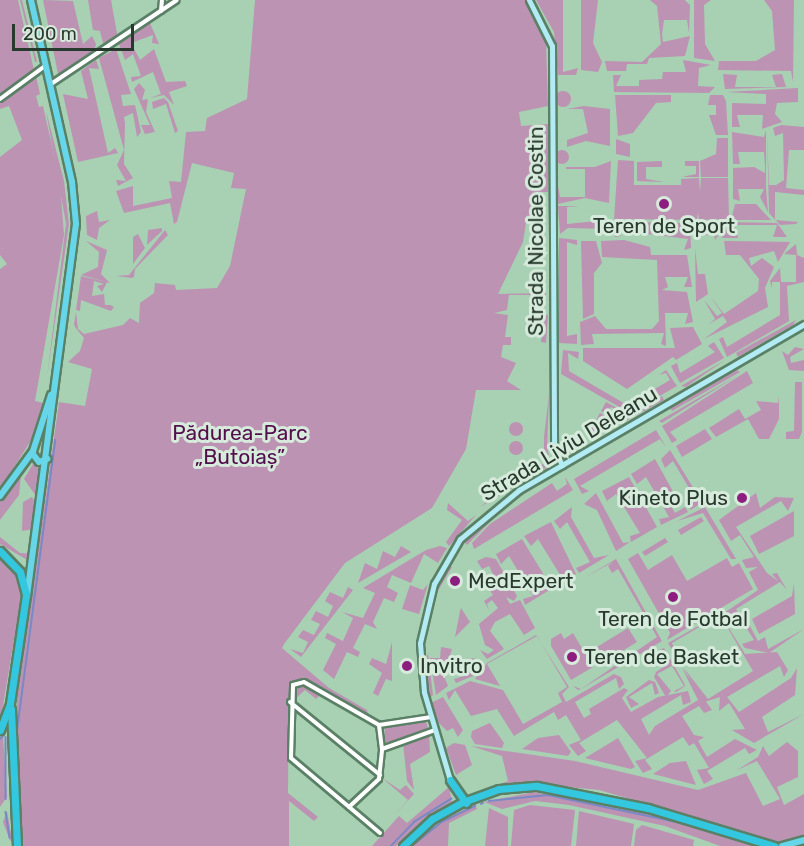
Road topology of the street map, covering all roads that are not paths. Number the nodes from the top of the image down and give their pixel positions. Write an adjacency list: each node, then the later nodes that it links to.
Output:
1 (31, 0): 6 (main road)
2 (162, 0): 5 (street)
3 (177, 0): 5 (street)
4 (529, 0): 13 (main road, Strada Nicolae Costin)
5 (161, 12): 7 (street)
6 (46, 65): 7 (main road); 8 (street)
7 (50, 84): 10 (main road)
8 (0, 99)
9 (804, 324): 13 (main road, Strada Liviu Deleanu)
10 (52, 391): 11 (main road); 12 (main road)
11 (32, 453): 12 (main road); 14 (main road)
12 (48, 459): 16 (main road)
13 (562, 465): 19 (main road, Strada Liviu Deleanu)
14 (0, 496)
15 (0, 551): 16 (highway)
16 (26, 602): 17 (highway)
17 (12, 692): 21 (highway); 33 (highway)
18 (289, 702): 20 (street); 24 (street); 29 (street)
19 (431, 717): 20 (street); 22 (main road, Strada Liviu Deleanu)
20 (379, 725): 23 (street)
21 (0, 730)
22 (435, 730): 23 (street); 25 (main road, Strada Liviu Deleanu)
23 (382, 749): 24 (street)
24 (380, 775): 29 (street)
25 (453, 780): 26 (highway); 28 (highway); 32 (highway)
26 (537, 786): 27 (highway); 28 (highway)
27 (586, 794): 28 (highway); 32 (highway); 34 (highway)
28 (461, 802): 32 (highway)
29 (349, 807): 30 (street)
30 (380, 833)
31 (804, 840): 35 (main road)
32 (404, 845)
33 (17, 846)
34 (774, 846)
35 (782, 846)

